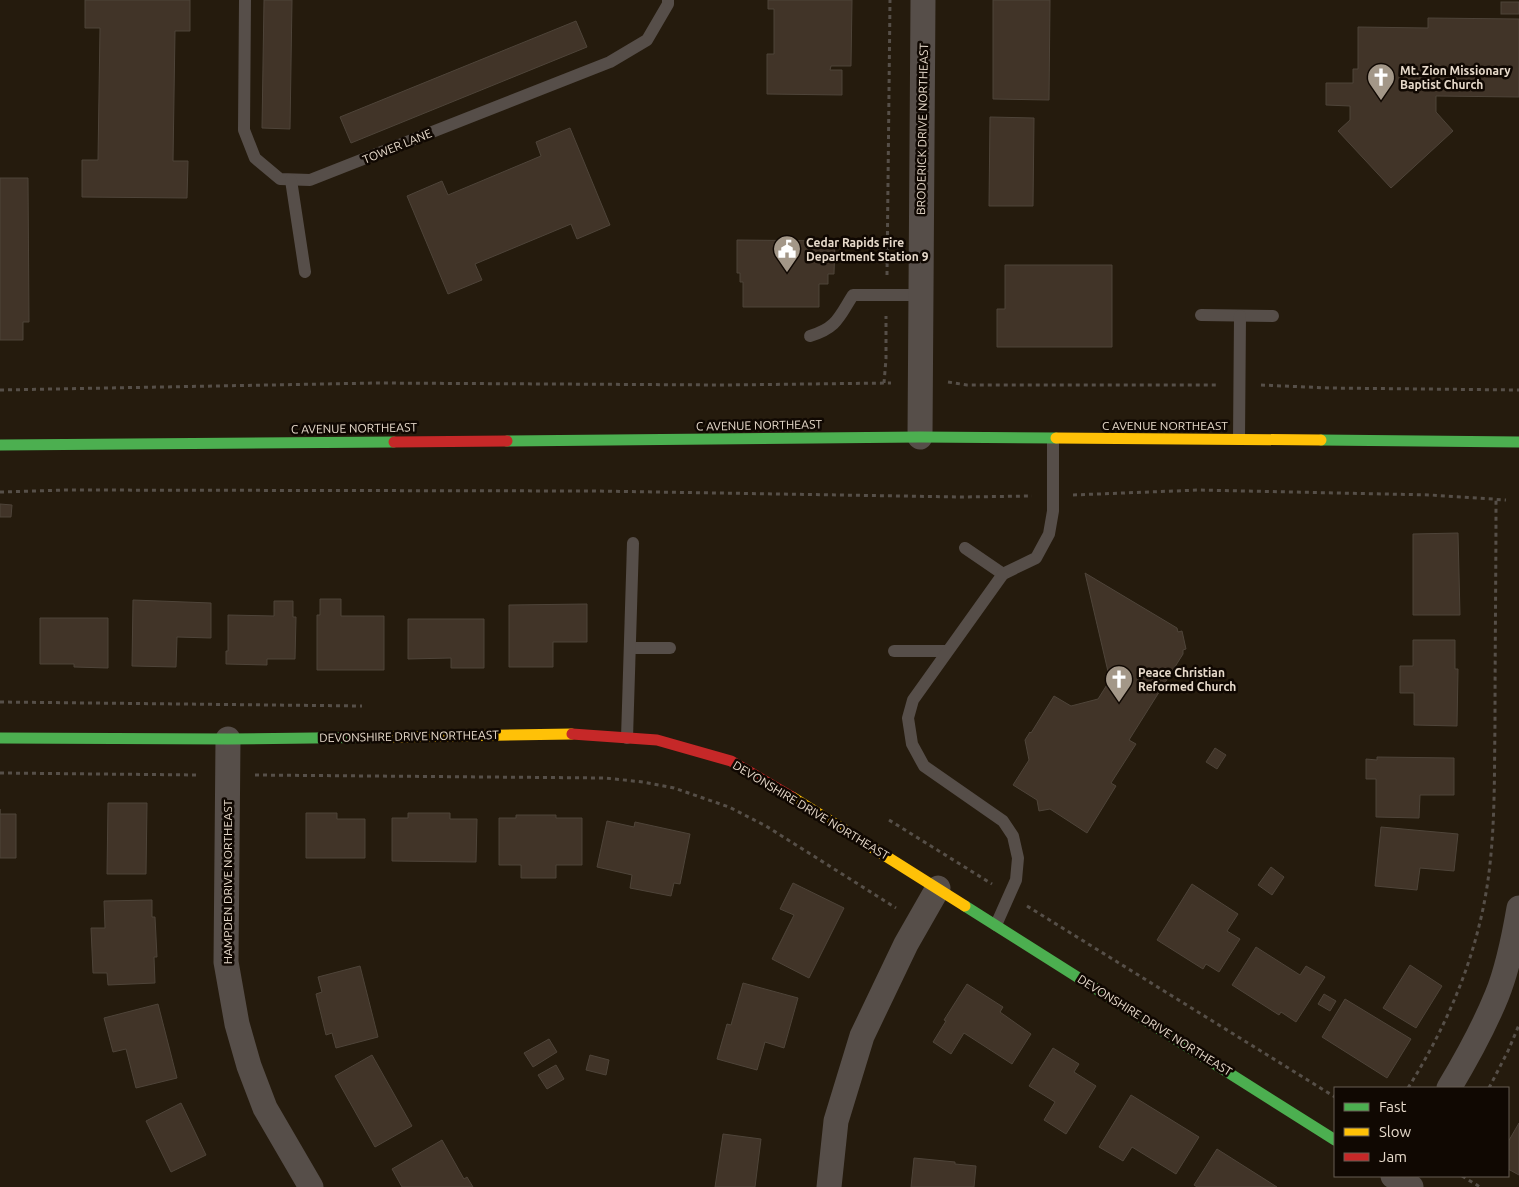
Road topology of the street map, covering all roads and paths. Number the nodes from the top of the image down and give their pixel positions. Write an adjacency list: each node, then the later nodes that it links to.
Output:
1 (245, 0): 5 (lane, TOWER LANE)
2 (668, 0): 5 (lane, TOWER LANE)
3 (890, 0): 7 (path)
4 (924, 0): 8 (street, BRODERICK DRIVE NORTHEAST)
5 (291, 180): 6 (lane)
6 (305, 272)
7 (886, 295): 8 (lane); 12 (lane); 13 (path)
8 (921, 295): 16 (street, BRODERICK DRIVE NORTHEAST)
9 (1201, 315): 10 (lane)
10 (1240, 316): 11 (lane); 18 (lane)
11 (1273, 316)
12 (810, 336)
13 (884, 383): 14 (path); 15 (path)
14 (892, 383)
15 (0, 390)
16 (920, 437): 17 (street, C AVENUE NORTHEAST); 20 (street, C AVENUE NORTHEAST)
17 (1054, 439): 18 (street, C AVENUE NORTHEAST); 22 (lane)
18 (1239, 439): 19 (street, C AVENUE NORTHEAST)
19 (1519, 442)
20 (0, 445)
21 (0, 492): 22 (path)
22 (1053, 496): 23 (path); 27 (lane)
23 (1496, 500): 24 (path); 47 (path)
24 (1506, 500)
25 (633, 543): 28 (lane)
26 (965, 548): 27 (lane)
27 (1003, 574): 31 (lane)
28 (630, 648): 29 (lane); 35 (lane)
29 (670, 648)
30 (894, 651): 31 (lane)
31 (948, 651): 42 (lane)
32 (0, 702): 33 (path)
33 (365, 706)
34 (0, 738): 36 (street, DEVONSHIRE DRIVE NORTHEAST)
35 (627, 738): 36 (street, DEVONSHIRE DRIVE NORTHEAST); 41 (street, DEVONSHIRE DRIVE NORTHEAST)
36 (228, 739): 53 (street, HAMPDEN DRIVE NORTHEAST)
37 (0, 773): 38 (path)
38 (202, 774)
39 (249, 775): 44 (path)
40 (884, 817): 42 (path)
41 (938, 888): 45 (street, DEVONSHIRE DRIVE NORTHEAST); 54 (street)
42 (1010, 895): 45 (lane); 50 (path)
43 (1519, 908): 48 (street)
44 (904, 912)
45 (996, 925): 51 (street, DEVONSHIRE DRIVE NORTHEAST)
46 (1519, 1025): 49 (path)
47 (1409, 1087)
48 (1451, 1087)
49 (1490, 1087)
50 (1334, 1096)
51 (1334, 1139)
52 (1464, 1177): 55 (path)
53 (311, 1187)
54 (829, 1187)
55 (1480, 1187)

